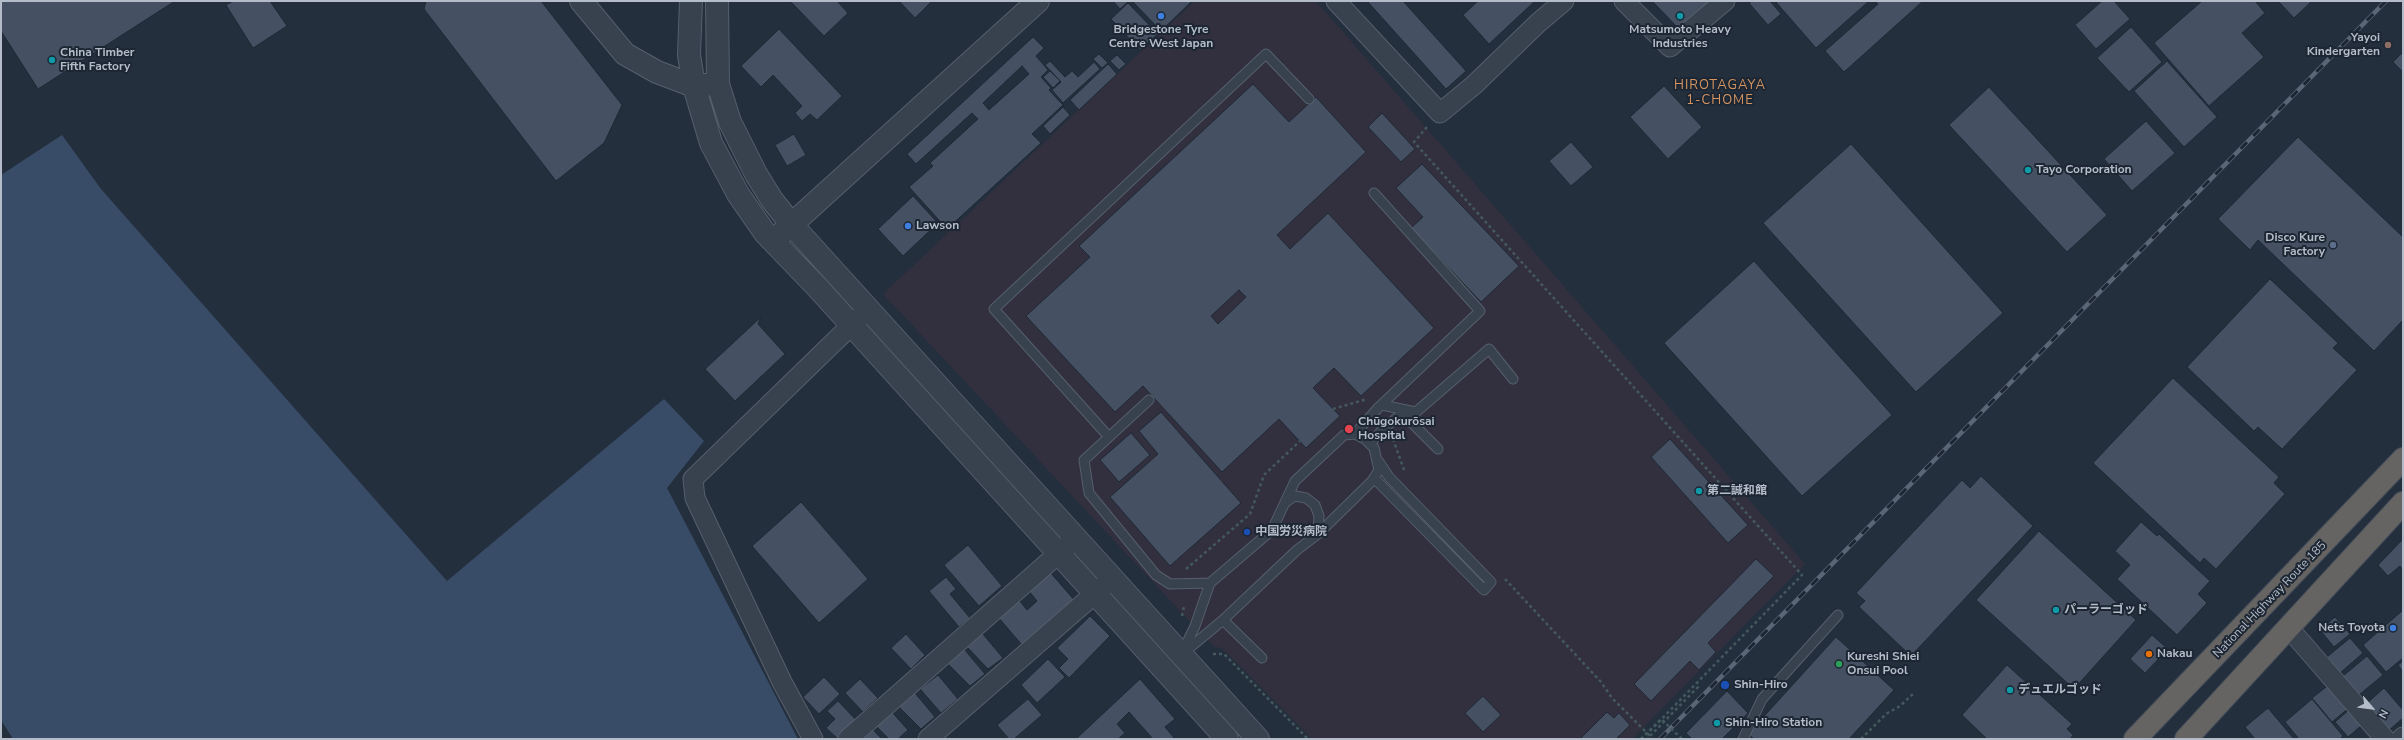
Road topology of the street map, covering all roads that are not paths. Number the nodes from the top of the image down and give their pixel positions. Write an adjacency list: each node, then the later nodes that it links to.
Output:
1 (581, 1): 10 (street)
2 (691, 1): 10 (street)
3 (717, 1): 9 (street)
4 (1038, 1): 13 (street)
5 (1336, 1): 6 (street)
6 (1564, 1)
7 (1624, 1): 8 (street)
8 (1725, 1)
9 (718, 84): 10 (street); 13 (street)
10 (694, 86): 14 (street)
11 (1309, 98): 21 (lane)
12 (1374, 193): 19 (lane)
13 (792, 225): 14 (street); 15 (street)
14 (773, 241): 16 (street)
15 (868, 309): 16 (street); 30 (street)
16 (850, 325): 31 (street); 43 (street)
17 (1513, 379): 19 (lane)
18 (1149, 400): 21 (lane)
19 (1380, 407): 20 (lane)
20 (1355, 434): 22 (lane); 27 (lane)
21 (1108, 437): 33 (lane)
22 (1370, 444): 23 (lane); 24 (lane)
23 (1438, 449)
24 (1377, 458): 26 (lane); 26 (lane)
25 (2403, 459): 42 (highway, National Highway Route 185)
26 (1374, 478): 29 (lane)
27 (1285, 503): 29 (lane); 33 (lane)
28 (2403, 504): 37 (highway)
29 (1318, 534): 36 (lane)
30 (1076, 538): 31 (street); 32 (street)
31 (1058, 554): 34 (street); 44 (street)
32 (1112, 578): 34 (street); 38 (street)
33 (1210, 583): 38 (lane)
34 (1095, 594): 40 (street); 45 (street)
35 (1838, 615): 47 (lane)
36 (1223, 620): 38 (lane); 39 (lane)
37 (2288, 627): 48 (highway); 49 (street)
38 (1181, 655): 40 (street); 46 (street)
39 (1262, 658)
40 (1164, 670): 41 (street)
41 (1218, 736)
42 (2142, 737)
43 (813, 739)
44 (848, 739)
45 (928, 739)
46 (1258, 739)
47 (1743, 739)
48 (2186, 739)
49 (2385, 739)

